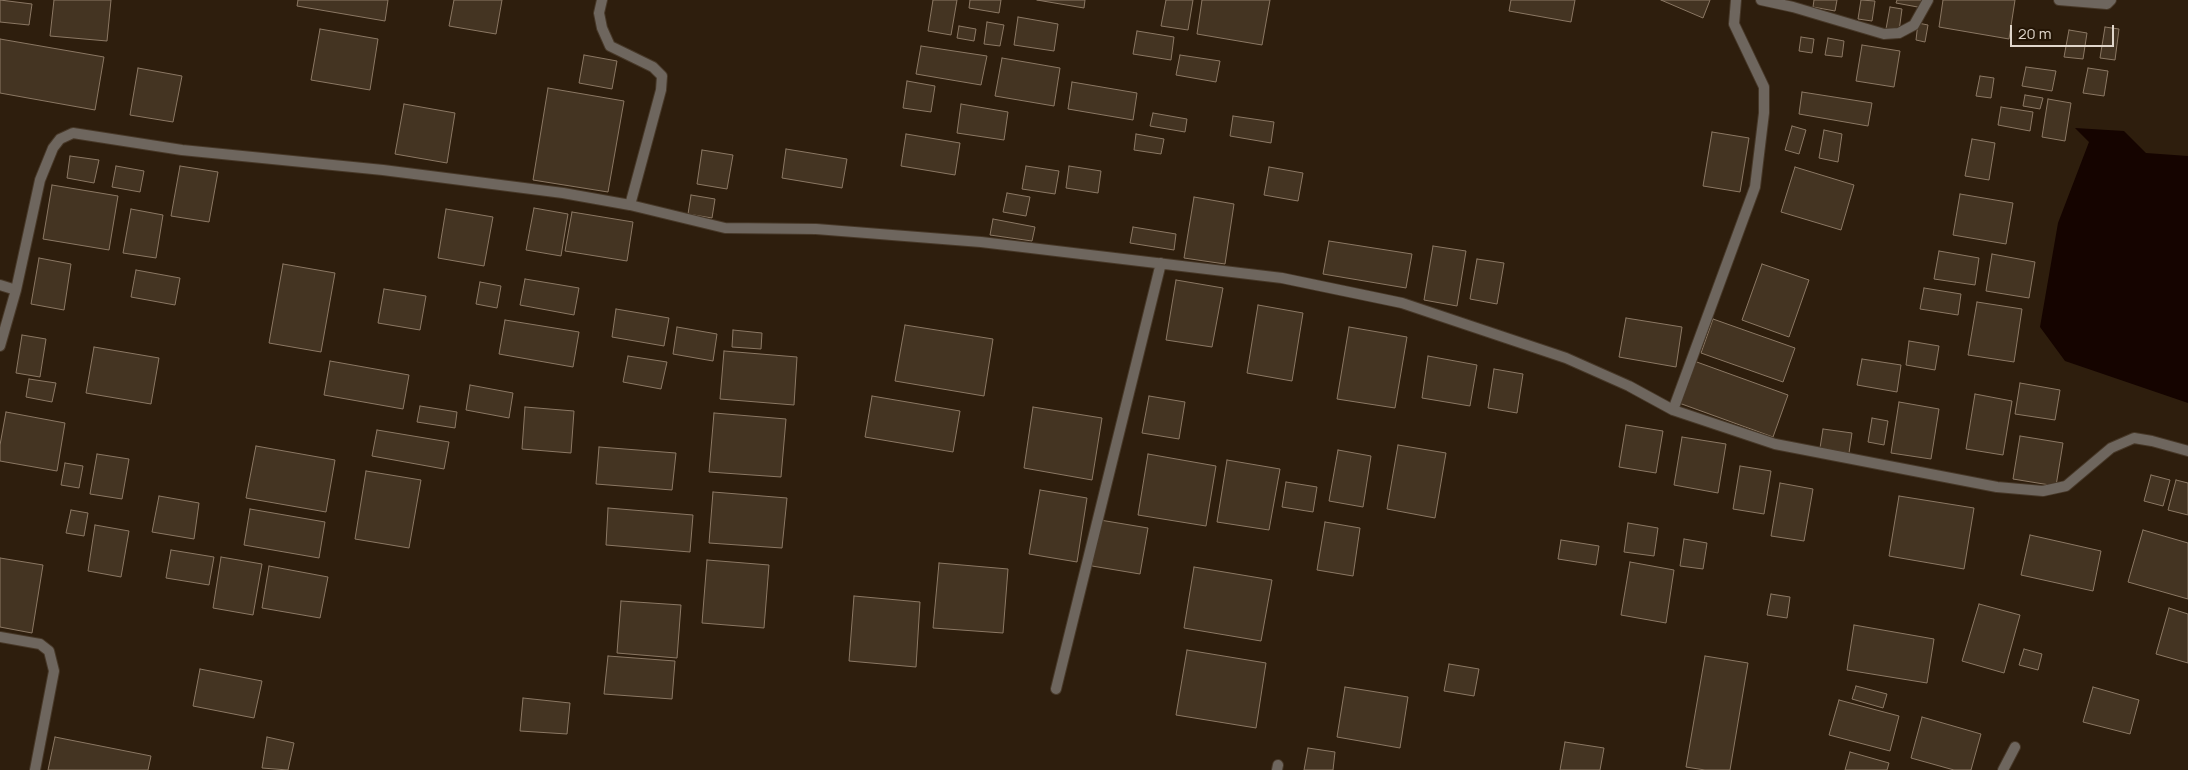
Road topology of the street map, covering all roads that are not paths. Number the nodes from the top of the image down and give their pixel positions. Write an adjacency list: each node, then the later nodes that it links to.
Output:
1 (602, 0): 7 (street)
2 (1736, 0): 12 (street)
3 (1761, 0): 4 (street)
4 (1928, 0)
5 (2059, 0): 6 (street)
6 (2111, 0)
7 (630, 204): 8 (street); 10 (street)
8 (1161, 262): 12 (street); 15 (street)
9 (0, 284): 10 (street)
10 (16, 290): 11 (street)
11 (0, 346)
12 (1673, 410): 13 (street)
13 (2188, 452)
14 (0, 637): 17 (street)
15 (1056, 688)
16 (2015, 747): 18 (street)
17 (35, 770)
18 (2003, 770)

